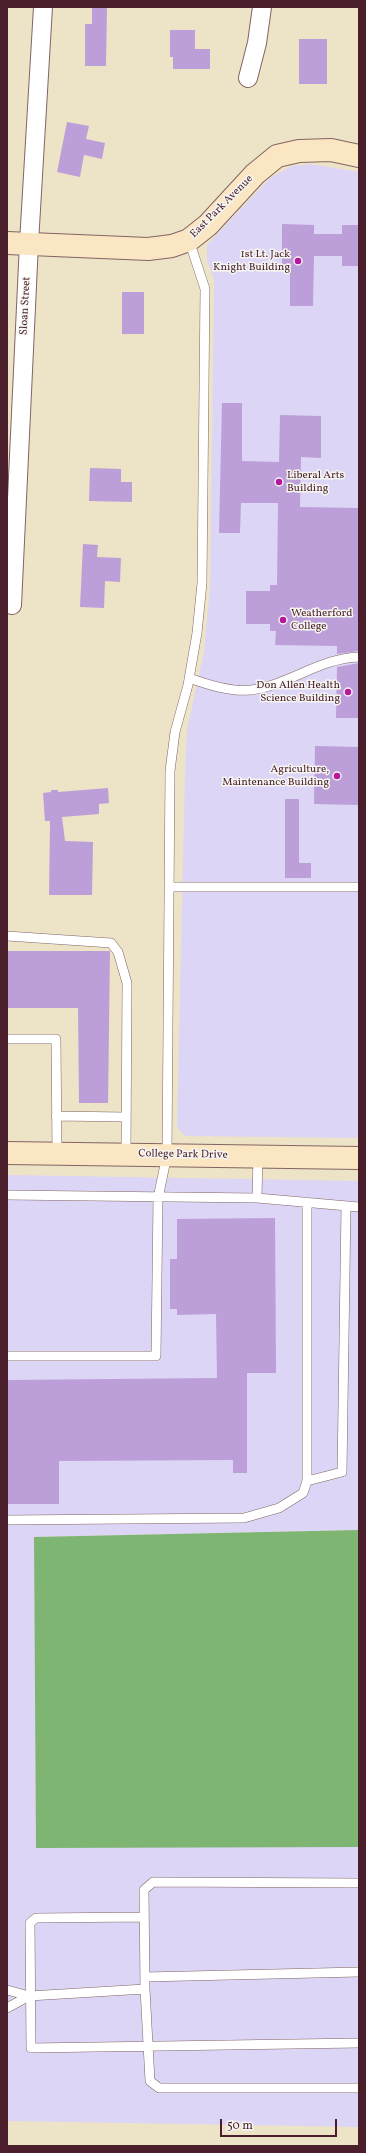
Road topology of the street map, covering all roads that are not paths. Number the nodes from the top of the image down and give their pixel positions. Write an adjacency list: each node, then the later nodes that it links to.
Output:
1 (43, 7): 7 (street, Sloan Street)
2 (262, 7): 3 (street)
3 (248, 78)
4 (359, 156): 5 (street, East Park Avenue)
5 (189, 240): 7 (street, East Park Avenue); 10 (lane)
6 (7, 243): 7 (street, East Park Avenue)
7 (29, 243): 8 (street, Sloan Street)
8 (10, 604)
9 (359, 657): 10 (lane)
10 (189, 678): 11 (lane)
11 (169, 887): 12 (lane); 20 (lane)
12 (359, 887)
13 (7, 936): 16 (lane)
14 (7, 1039): 15 (lane)
15 (56, 1116): 16 (lane); 18 (lane)
16 (126, 1116): 19 (lane)
17 (7, 1153): 18 (street, College Park Drive)
18 (57, 1153): 19 (street, College Park Drive)
19 (126, 1154): 20 (street, College Park Drive)
20 (167, 1154): 21 (street, College Park Drive); 24 (lane)
21 (258, 1156): 22 (street, College Park Drive); 25 (lane)
22 (359, 1158)
23 (7, 1195): 24 (lane)
24 (158, 1198): 25 (lane); 29 (lane)
25 (257, 1198): 26 (lane)
26 (307, 1202): 27 (lane); 30 (lane)
27 (346, 1206): 28 (lane); 30 (lane)
28 (359, 1207)
29 (7, 1356)
30 (307, 1481): 31 (lane)
31 (7, 1520)
32 (359, 1883): 33 (lane)
33 (144, 1916): 35 (lane); 38 (lane)
34 (359, 1972): 35 (lane)
35 (145, 1977): 37 (lane)
36 (7, 1990): 38 (lane)
37 (145, 1990): 38 (lane); 41 (lane)
38 (29, 1996): 39 (lane); 41 (lane)
39 (7, 2008)
40 (359, 2043): 41 (lane)
41 (147, 2047): 42 (lane)
42 (359, 2088)

